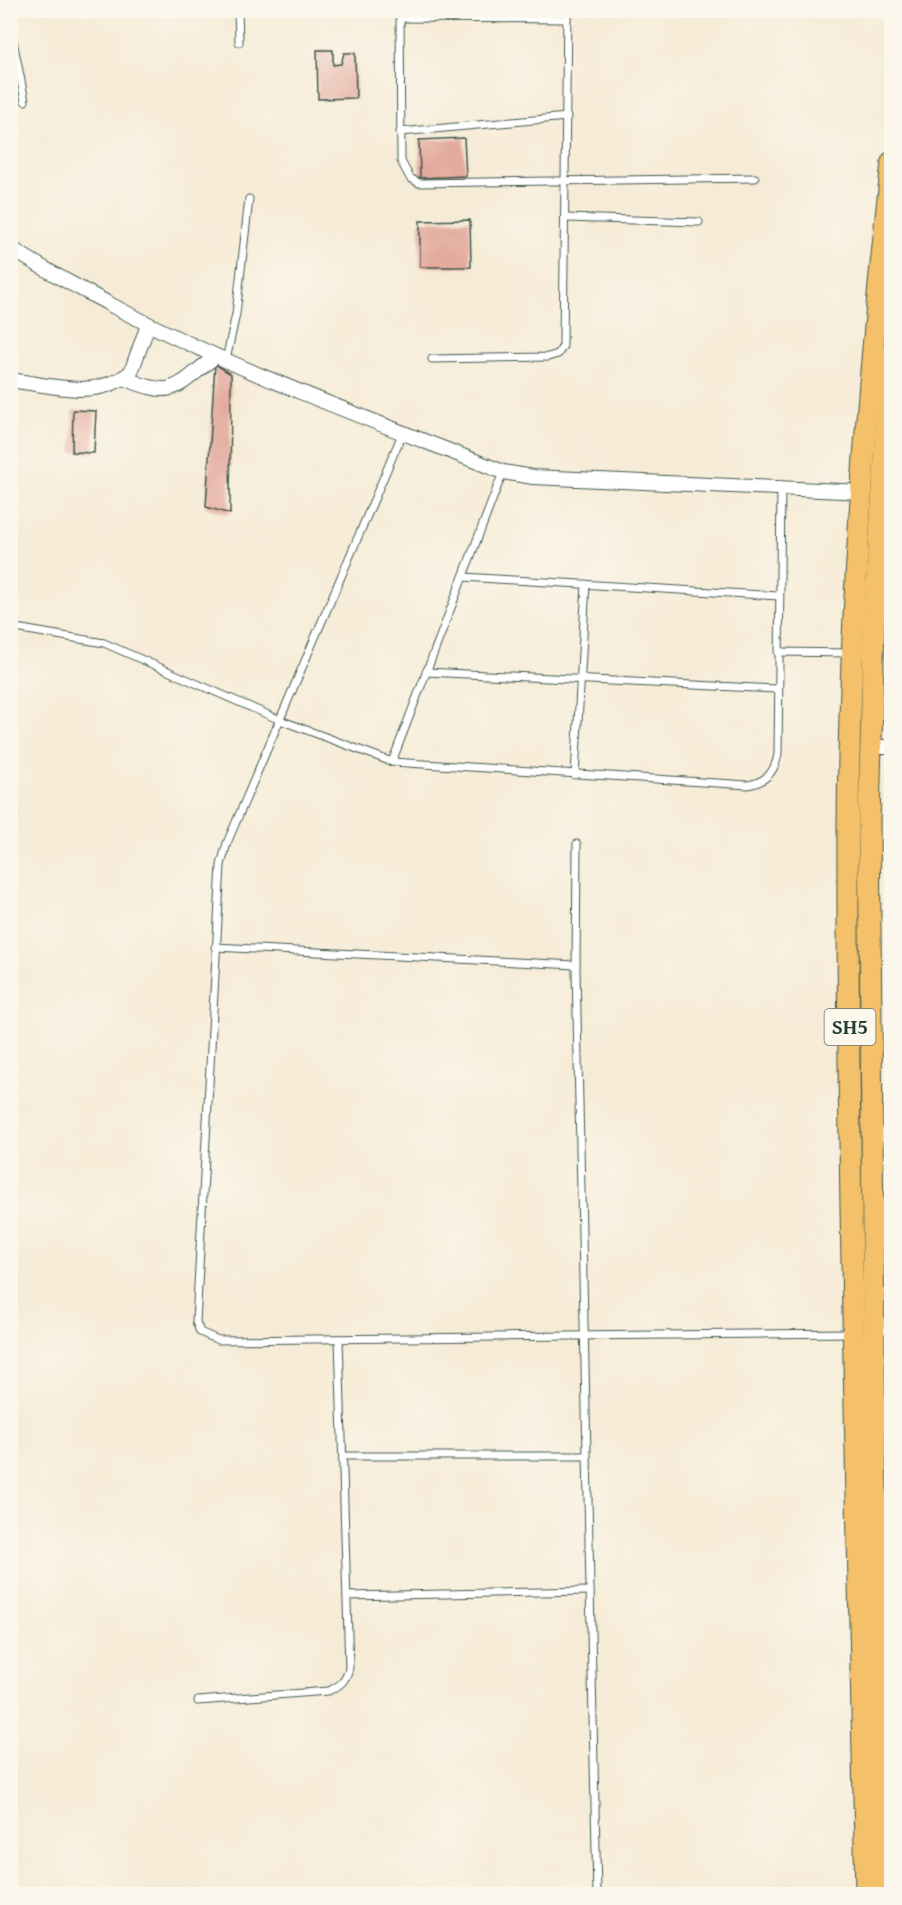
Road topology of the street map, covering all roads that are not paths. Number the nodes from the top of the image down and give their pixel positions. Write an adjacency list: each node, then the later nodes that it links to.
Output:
1 (238, 10): 6 (lane)
2 (567, 10): 4 (lane)
3 (400, 14): 4 (lane); 9 (lane)
4 (567, 19): 8 (lane)
5 (10, 26): 7 (lane)
6 (239, 42)
7 (25, 101)
8 (567, 117): 9 (lane); 12 (lane)
9 (400, 132): 12 (lane)
10 (891, 162): 26 (main road, SH5)
11 (755, 178): 12 (lane)
12 (566, 182): 14 (lane)
13 (249, 199): 19 (lane)
14 (566, 218): 15 (lane); 20 (lane)
15 (699, 222)
16 (10, 247): 17 (street)
17 (148, 325): 19 (street); 21 (street)
18 (891, 353): 37 (main road, SH5)
19 (221, 358): 21 (street); 23 (street)
20 (432, 359)
21 (124, 378): 22 (street)
22 (10, 380)
23 (403, 432): 24 (street); 36 (lane)
24 (503, 472): 25 (street); 27 (lane)
25 (781, 489): 26 (street); 29 (lane)
26 (863, 492): 32 (main road, SH5)
27 (463, 577): 28 (lane); 33 (lane)
28 (586, 584): 29 (lane); 34 (lane)
29 (779, 596): 31 (lane)
30 (10, 627): 36 (lane)
31 (778, 652): 32 (lane); 35 (lane)
32 (853, 653): 45 (main road, SH5)
33 (426, 672): 34 (lane); 38 (lane)
34 (580, 680): 35 (lane); 39 (lane)
35 (778, 689): 39 (lane)
36 (280, 720): 38 (lane); 41 (lane)
37 (881, 747): 43 (main road, SH5)
38 (392, 762): 39 (lane)
39 (575, 775)
40 (577, 844): 42 (lane)
41 (215, 947): 42 (lane); 47 (lane)
42 (576, 965): 46 (lane)
43 (882, 1134): 44 (main road, SH5)
44 (882, 1208): 45 (main road, SH5)
45 (873, 1330): 46 (lane); 52 (main road, SH5); 58 (main road, SH5)
46 (584, 1336): 47 (lane); 49 (lane)
47 (339, 1339): 48 (lane)
48 (343, 1456): 49 (lane); 51 (lane)
49 (587, 1456): 50 (lane)
50 (590, 1591): 51 (lane); 57 (lane)
51 (347, 1596): 53 (lane)
52 (886, 1668): 54 (main road, SH5)
53 (198, 1701)
54 (886, 1740): 55 (main road, SH5)
55 (887, 1797): 56 (main road, SH5)
56 (888, 1861): 59 (main road, SH5)
57 (597, 1894)
58 (866, 1894)
59 (885, 1894)

